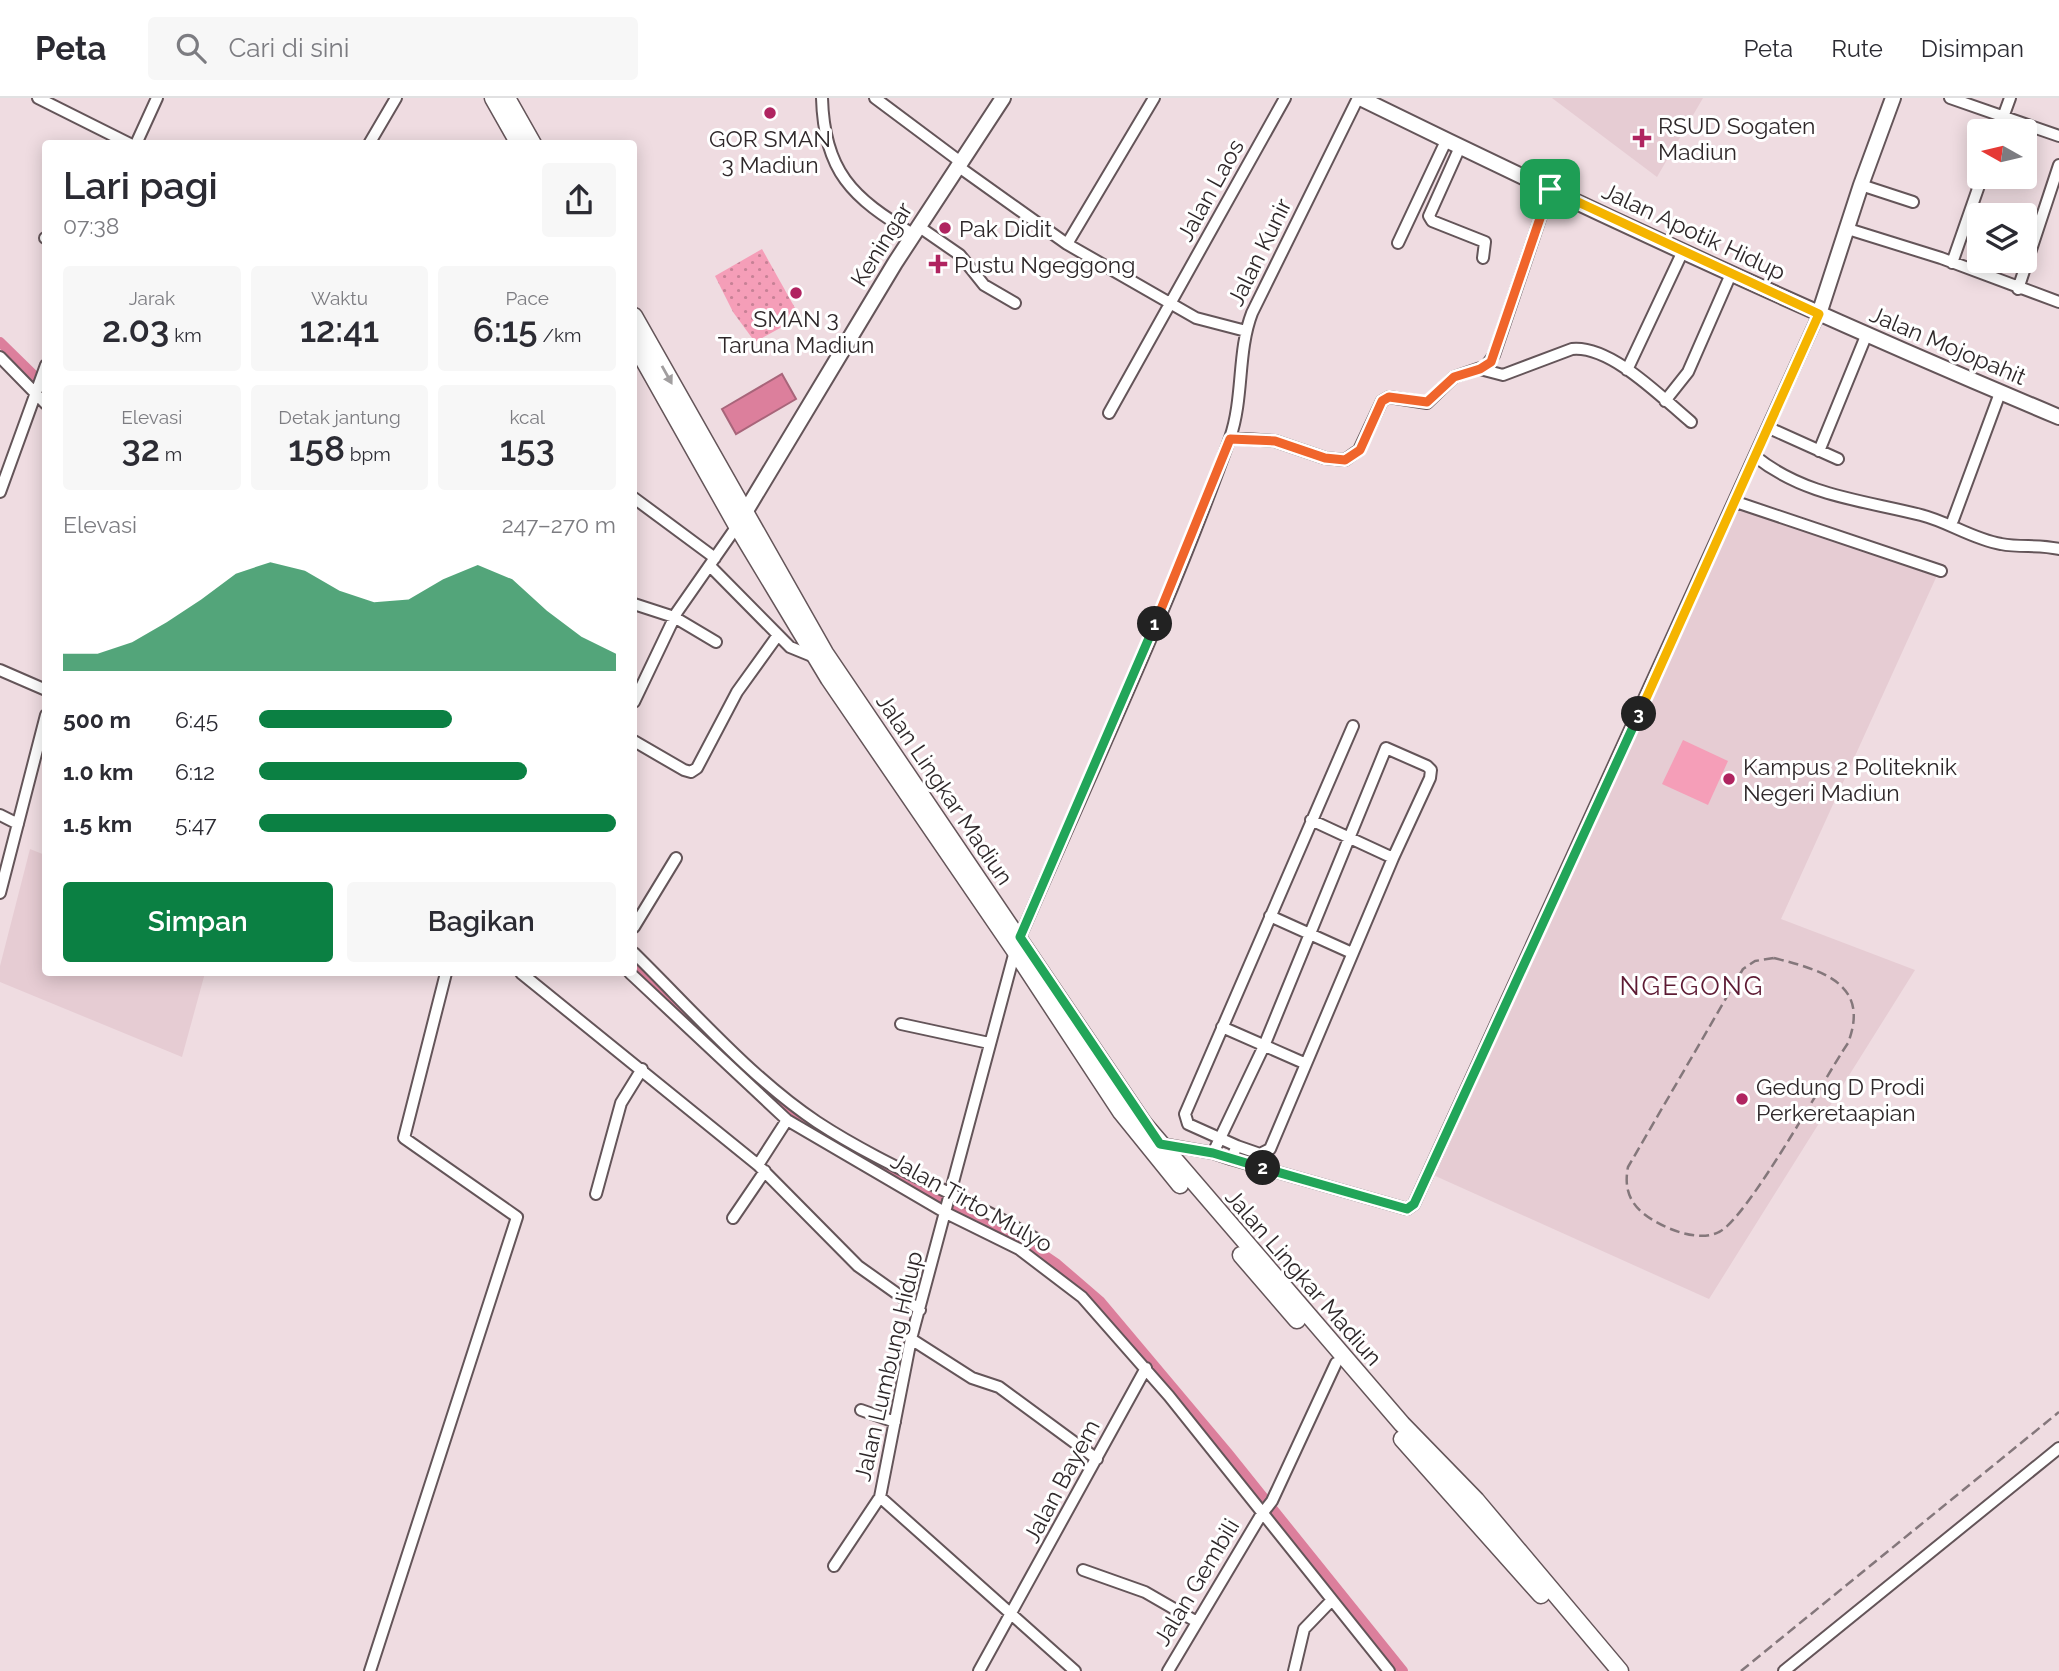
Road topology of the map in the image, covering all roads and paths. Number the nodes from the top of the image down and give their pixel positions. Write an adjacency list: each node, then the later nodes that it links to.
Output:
1 (38, 98): 17 (street)
2 (157, 98): 18 (street)
3 (396, 98): 19 (street)
4 (493, 98): 20 (main road)
5 (507, 98): 21 (main road)
6 (822, 98): 31 (street)
7 (875, 98): 24 (street)
8 (1003, 98): 24 (street, Keningar)
9 (1154, 98): 33 (street)
10 (1285, 98): 40 (street, Jalan Laos)
11 (1359, 98): 22 (street, Jalan Apotik Hidup); 44 (street, Jalan Kunir)
12 (1893, 98): 26 (street)
13 (1951, 98): 15 (street)
14 (2010, 98): 15 (street)
15 (2003, 117): 16 (street)
16 (2059, 136)
17 (122, 140)
18 (138, 140)
19 (371, 140)
20 (517, 140)
21 (531, 140)
22 (1446, 141): 23 (street, Jalan Apotik Hidup); 32 (street)
23 (1460, 147): 27 (street, Jalan Apotik Hidup); 35 (street)
24 (961, 165): 31 (street, Keningar); 33 (street)
25 (2059, 165): 38 (street)
26 (1860, 185): 29 (street); 30 (street)
27 (1550, 189): 34 (street, Jalan Apotik Hidup); 49 (street)
28 (1978, 189): 36 (street)
29 (1913, 202)
30 (1848, 229): 36 (street); 42 (street)
31 (916, 230): 39 (street); 67 (street, Keningar)
32 (1398, 243)
33 (1067, 244): 40 (street)
34 (1683, 251): 37 (street, Jalan Apotik Hidup); 50 (street)
35 (1483, 258)
36 (1952, 262): 38 (street)
37 (1731, 274): 42 (street, Jalan Apotik Hidup); 55 (street)
38 (2018, 289): 41 (street)
39 (1015, 303)
40 (1171, 303): 44 (street); 56 (street, Jalan Laos)
41 (2059, 303)
42 (1819, 314): 45 (street, Jalan Mojopahit); 59 (street)
43 (637, 324): 47 (main road, Jalan Lingkar Madiun)
44 (1246, 331): 60 (street, Jalan Kunir)
45 (1866, 336): 53 (street, Jalan Mojopahit); 61 (street)
46 (637, 346): 47 (main road, Jalan Lingkar Madiun)
47 (648, 355): 67 (main road, Jalan Lingkar Madiun)
48 (0, 357): 52 (street)
49 (1480, 369): 50 (street); 60 (street)
50 (1627, 370): 55 (street)
51 (42, 378): 52 (street)
52 (35, 392): 54 (street); 64 (street)
53 (2000, 393): 57 (street, Jalan Mojopahit); 68 (street)
54 (42, 400)
55 (1665, 401): 58 (street)
56 (1109, 413)
57 (2059, 417)
58 (1691, 422)
59 (1769, 428): 61 (street); 62 (street)
60 (1230, 439): 94 (street, Jalan Kunir)
61 (1819, 451): 63 (street)
62 (1756, 457): 66 (street); 69 (street)
63 (1838, 458)
64 (0, 492)
65 (637, 500): 70 (street)
66 (1736, 502): 71 (street); 111 (street)
67 (740, 519): 70 (street); 76 (main road, Jalan Lingkar Madiun)
68 (1953, 520)
69 (2059, 549)
70 (713, 562): 73 (street); 74 (street)
71 (1941, 571)
72 (637, 605): 73 (street)
73 (674, 617): 75 (street); 79 (street)
74 (778, 635): 76 (street); 82 (street)
75 (716, 642)
76 (820, 656): 94 (main road, Jalan Lingkar Madiun)
77 (0, 670): 78 (street)
78 (42, 688)
79 (637, 696)
80 (1353, 726): 84 (street)
81 (42, 731): 85 (street)
82 (637, 743)
83 (0, 816): 85 (street)
84 (1311, 820): 86 (street); 91 (street)
85 (18, 824): 89 (street)
86 (1347, 838): 88 (street); 88 (street); 93 (street)
87 (676, 858): 92 (street)
88 (1392, 858): 95 (street)
89 (3, 868): 90 (street)
90 (0, 893)
91 (1270, 915): 93 (street); 101 (street)
92 (637, 922)
93 (1308, 934): 95 (street); 103 (street)
94 (1018, 944): 102 (street, Jalan Lumbung Hidup); 108 (main road, Jalan Lingkar Madiun); 120 (main road, Jalan Lingkar Madiun)
95 (1352, 953): 104 (street)
96 (637, 956): 114 (street)
97 (445, 976): 134 (street)
98 (525, 976): 105 (street)
99 (632, 976): 106 (street, Jalan Tirto Mulyo)
100 (901, 1024): 102 (street)
101 (1222, 1027): 103 (street); 107 (street)
102 (989, 1043): 114 (street, Jalan Lumbung Hidup)
103 (1264, 1046): 104 (street); 107 (street)
104 (1304, 1063): 109 (street)
105 (642, 1069): 112 (street); 113 (street)
106 (787, 1120): 112 (street); 115 (street, Jalan Tirto Mulyo)
107 (1220, 1139): 109 (street); 110 (street)
108 (1160, 1144): 110 (street); 127 (main road, Jalan Lingkar Madiun)
109 (1237, 1146): 111 (street)
110 (1213, 1153): 111 (street)
111 (1231, 1158)
112 (762, 1168): 116 (street); 118 (street)
113 (596, 1194)
114 (951, 1195): 115 (street, Jalan Lumbung Hidup); 117 (street)
115 (946, 1211): 118 (street, Jalan Lumbung Hidup); 121 (street, Jalan Tirto Mulyo)
116 (733, 1218)
117 (1038, 1240)
118 (920, 1310): 119 (street, Jalan Lumbung Hidup)
119 (911, 1339): 123 (street, Jalan Lumbung Hidup); 125 (street)
120 (1336, 1363): 127 (main road, Jalan Lingkar Madiun); 128 (street, Jalan Gembili)
121 (1146, 1368): 125 (street, Jalan Bayem); 128 (street, Jalan Tirto Mulyo)
122 (861, 1410): 123 (street)
123 (895, 1422): 126 (street, Jalan Lumbung Hidup)
124 (2059, 1448): 142 (street)
125 (1097, 1459): 132 (street, Jalan Bayem)
126 (880, 1497): 129 (street); 132 (street, Jalan Lumbung Hidup)
127 (1472, 1505): 140 (main road, Jalan Lingkar Madiun); 141 (main road, Jalan Lingkar Madiun)
128 (1262, 1514): 131 (street, Jalan Tirto Mulyo); 133 (street, Jalan Gembili)
129 (834, 1566)
130 (1083, 1570): 133 (street)
131 (1331, 1601): 138 (street); 139 (street, Jalan Tirto Mulyo)
132 (1013, 1614): 135 (street, Jalan Bayem); 136 (street, Jalan Lumbung Hidup)
133 (1197, 1622): 137 (street, Jalan Gembili)
134 (370, 1671)
135 (979, 1671)
136 (1074, 1671)
137 (1168, 1671)
138 (1294, 1671)
139 (1389, 1671)
140 (1608, 1671)
141 (1620, 1671)
142 (1784, 1671)

